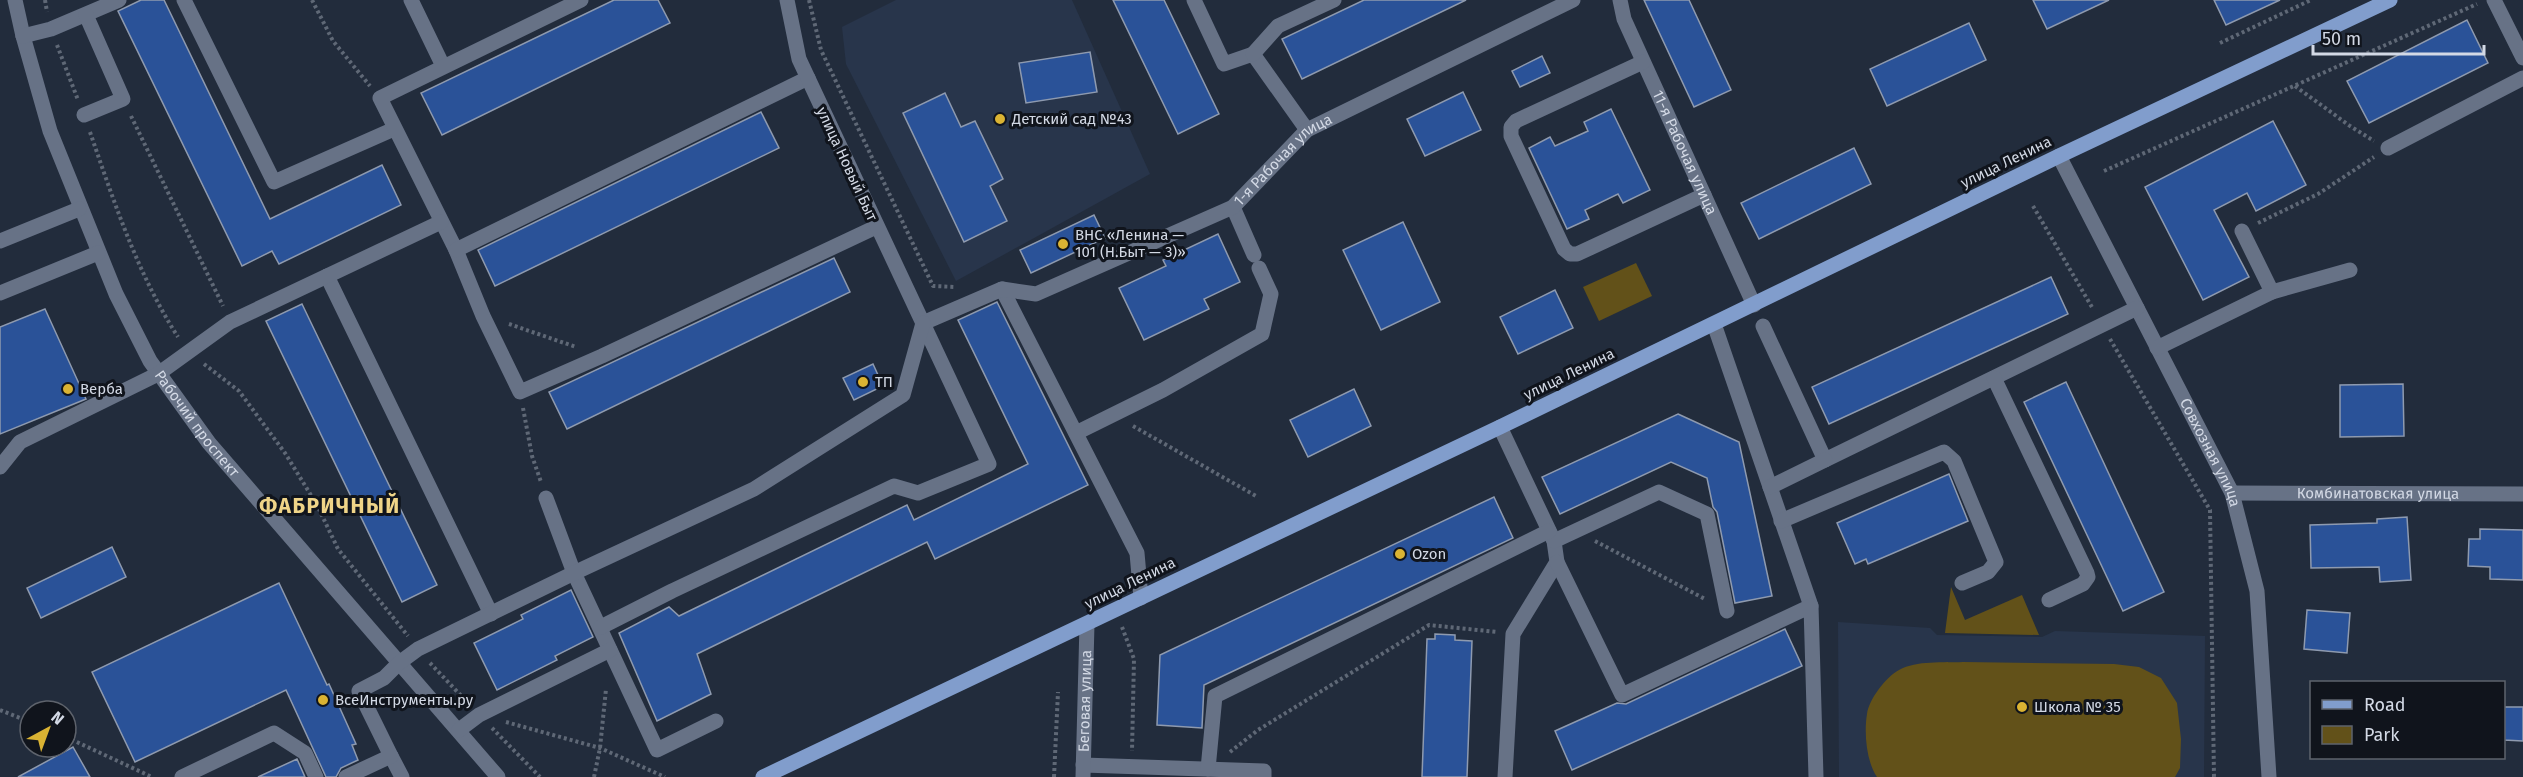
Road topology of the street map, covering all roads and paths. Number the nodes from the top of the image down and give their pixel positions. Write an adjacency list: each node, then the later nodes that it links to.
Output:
1 (15, 0): 20 (street, Рабочий проспект)
2 (45, 0): 19 (path)
3 (119, 0): 18 (street)
4 (184, 0): 32 (street)
5 (312, 0): 29 (path)
6 (411, 0): 25 (street)
7 (581, 0): 25 (street)
8 (787, 0): 26 (street, улица Новый Быт)
9 (809, 0): 49 (path)
10 (1194, 0): 22 (street)
11 (1334, 0): 22 (street)
12 (1572, 0): 33 (street, 1-я Рабочая улица)
13 (1620, 0): 24 (street, 11-я Рабочая улица)
14 (2311, 0): 21 (path)
15 (2390, 0): 35 (main road, улица Ленина)
16 (2486, 0): 28 (path)
17 (2494, 0): 23 (street)
18 (86, 15): 19 (street); 30 (street)
19 (51, 29): 20 (street); 31 (path)
20 (23, 36): 40 (street, Рабочий проспект)
21 (2220, 44)
22 (1253, 54): 33 (street)
23 (2523, 58)
24 (1643, 62): 37 (street, 11-я Рабочая улица); 37 (street)
25 (443, 66): 29 (street)
26 (808, 78): 42 (street, улица Новый Быт); 45 (street)
27 (2523, 78): 34 (street)
28 (2295, 86): 34 (path); 36 (path)
29 (380, 98): 32 (street)
30 (123, 99): 31 (street); 56 (path)
31 (84, 115): 62 (path)
32 (394, 129): 41 (street)
33 (1307, 130): 39 (street, 1-я Рабочая улица)
34 (2388, 148): 43 (path)
35 (2059, 156): 53 (main road, улица Ленина); 54 (street, Совхозная улица)
36 (2103, 171)
37 (1704, 195): 53 (street, 11-я Рабочая улица)
38 (2033, 206): 59 (path)
39 (1233, 207): 50 (street, 1-я Рабочая улица); 67 (street)
40 (79, 209): 44 (street); 46 (street, Рабочий проспект)
41 (441, 222): 45 (street); 48 (street)
42 (876, 226): 57 (street, улица Новый Быт); 63 (street)
43 (2242, 231): 51 (street)
44 (0, 241)
45 (456, 250): 55 (street)
46 (98, 253): 52 (street); 64 (street, Рабочий проспект)
47 (2350, 270): 51 (street)
48 (327, 276): 56 (street); 87 (street)
49 (967, 287)
50 (1002, 289): 57 (street); 69 (street)
51 (2272, 292): 61 (street)
52 (0, 293)
53 (1754, 305): 58 (main road, улица Ленина)
54 (2137, 308): 59 (street); 61 (street, Совхозная улица)
55 (483, 316): 63 (path); 66 (street)
56 (230, 322): 62 (street)
57 (923, 323): 81 (street); 89 (street, улица Новый Быт)
58 (1714, 324): 68 (main road, улица Ленина); 72 (street)
59 (2102, 325): 65 (street); 122 (path)
60 (1763, 326): 70 (street)
61 (2157, 348): 73 (street, Совхозная улица)
62 (188, 352): 64 (street); 92 (path)
63 (602, 356): 66 (street)
64 (158, 374): 71 (street); 94 (street, Рабочий проспект)
65 (1994, 378): 70 (street); 84 (street)
66 (520, 392): 76 (path)
67 (1111, 414): 69 (street); 75 (path)
68 (1500, 427): 79 (street); 83 (main road, улица Ленина)
69 (1076, 433): 83 (street)
70 (1826, 460): 72 (street)
71 (0, 467)
72 (1770, 487): 77 (street)
73 (2232, 493): 74 (street, Комбинатовская улица); 123 (street, Совхозная улица)
74 (2523, 494)
75 (1256, 496)
76 (546, 498): 81 (street)
77 (1781, 521): 82 (street); 85 (street)
78 (1576, 531): 79 (street); 86 (path); 86 (street)
79 (1551, 536): 80 (street); 106 (street)
80 (1557, 562): 85 (street); 91 (street)
81 (574, 573): 87 (street); 89 (street)
82 (1962, 582)
83 (1141, 598): 88 (main road, улица Ленина)
84 (2049, 600)
85 (1811, 606): 121 (street)
86 (1727, 611)
87 (491, 614): 92 (street)
88 (1087, 624): 107 (street, Беговая улица); 117 (main road, улица Ленина)
89 (601, 627): 93 (street)
90 (1122, 627): 105 (path)
91 (1513, 634): 106 (path); 120 (street)
92 (418, 649): 94 (street); 98 (path)
93 (610, 650): 98 (street); 100 (street)
94 (399, 663): 101 (street, Рабочий проспект); 104 (street)
95 (607, 682): 103 (path)
96 (1058, 692): 118 (path)
97 (0, 710): 99 (path)
98 (479, 715): 101 (street); 103 (path); 114 (path)
99 (18, 717)
100 (716, 721)
101 (459, 730): 113 (street, Рабочий проспект)
102 (78, 743): 108 (path)
103 (600, 748): 115 (path); 116 (path)
104 (391, 756): 111 (street); 112 (street)
105 (1132, 766): 106 (street); 107 (street)
106 (1208, 769): 119 (street)
107 (1083, 771)
108 (152, 777)
109 (182, 777): 110 (street)
110 (316, 777)
111 (346, 777)
112 (402, 777)
113 (498, 777)
114 (540, 777)
115 (594, 777)
116 (665, 777)
117 (763, 777)
118 (1054, 777)
119 (1264, 777)
120 (1505, 777)
121 (1816, 777)
122 (2214, 777)
123 (2269, 777)

